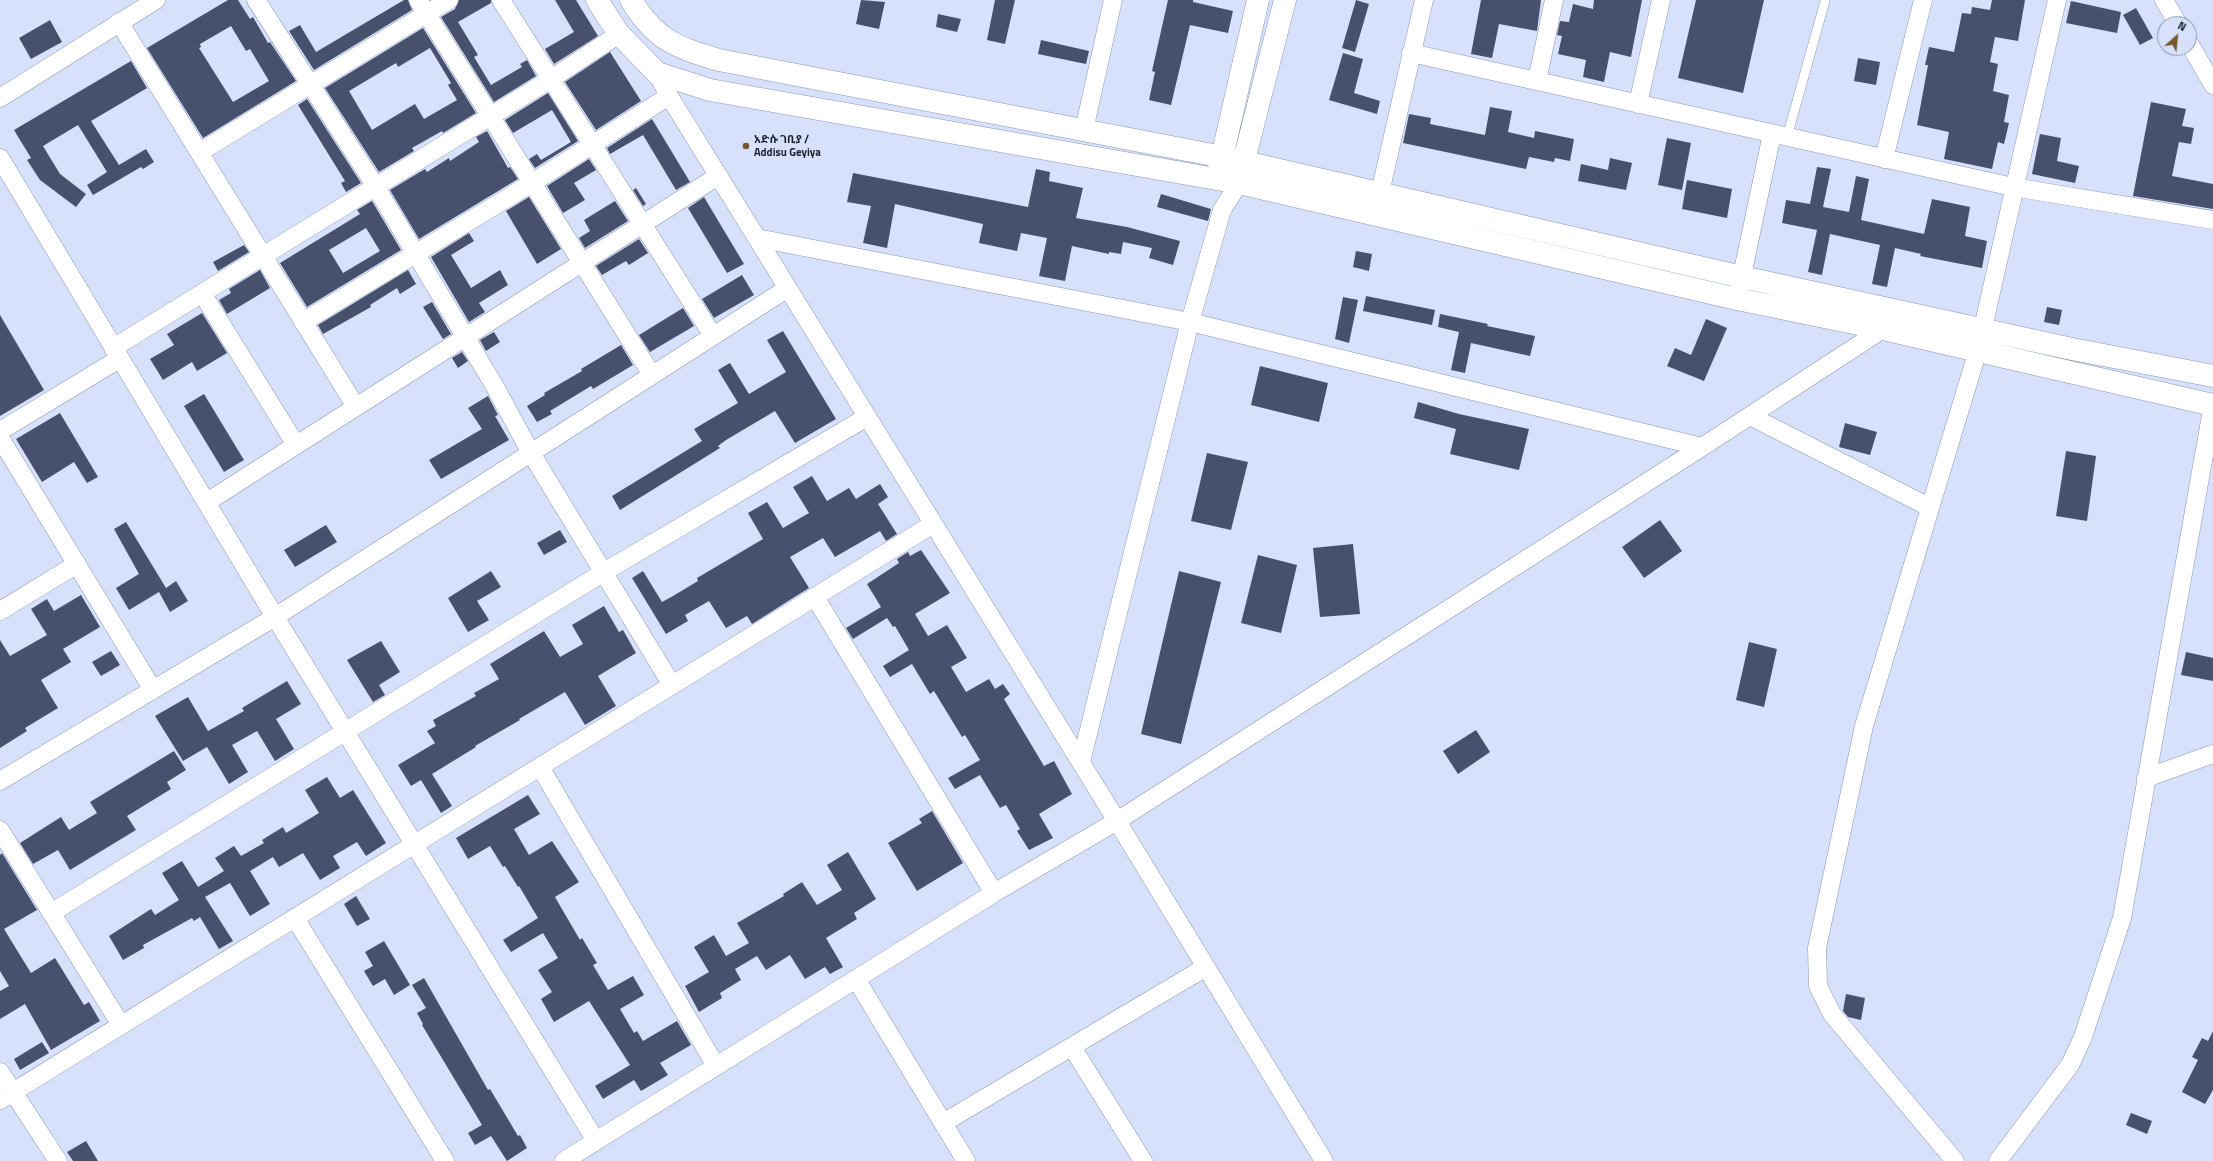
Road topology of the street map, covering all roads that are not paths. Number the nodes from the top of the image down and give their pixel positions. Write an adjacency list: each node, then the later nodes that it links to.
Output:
1 (156, 0): 19 (street)
2 (256, 0): 26 (street)
3 (449, 0): 17 (street)
4 (501, 0): 24 (street)
5 (597, 0): 20 (main road)
6 (631, 0): 32 (main road)
7 (1113, 0): 32 (street)
8 (1258, 0): 38 (main road)
9 (1285, 0): 38 (main road)
10 (1424, 0): 21 (street)
11 (1554, 0): 25 (street)
12 (1661, 0): 30 (street)
13 (1923, 0): 37 (street)
14 (2057, 0): 44 (street)
15 (2164, 0): 18 (street)
16 (1825, 1): 33 (lane)
17 (423, 7): 26 (street); 31 (street)
18 (2173, 16)
19 (119, 22): 29 (street); 35 (street)
20 (619, 34): 23 (main road); 24 (street)
21 (1412, 53): 25 (street); 45 (street)
22 (2196, 56): 27 (street)
23 (657, 73): 28 (street); 40 (main road)
24 (551, 79): 31 (street); 34 (street)
25 (1537, 81): 30 (street)
26 (310, 84): 35 (street); 43 (street)
27 (2213, 85)
28 (669, 96): 34 (street); 39 (street)
29 (0, 98)
30 (1638, 104): 33 (street)
31 (490, 116): 41 (street); 43 (street)
32 (1084, 130): 38 (main road)
33 (1780, 135): 37 (street); 54 (street)
34 (592, 145): 41 (street); 49 (street)
35 (200, 152): 52 (street)
36 (0, 158): 65 (street)
37 (1884, 159): 44 (street)
38 (1233, 160): 40 (main road); 42 (main road); 45 (main road)
39 (718, 176): 49 (street); 50 (street)
40 (1217, 179): 42 (main road); 46 (street)
41 (532, 183): 51 (street); 53 (street)
42 (1239, 183): 46 (street); 47 (main road)
43 (376, 187): 51 (street); 52 (street)
44 (2013, 187): 48 (street); 61 (street)
45 (1379, 193): 47 (street); 54 (main road)
46 (1222, 210): 59 (street)
47 (1375, 216): 57 (main road)
48 (2213, 220)
49 (643, 224): 53 (street); 62 (street)
50 (757, 238): 55 (street); 59 (street)
51 (415, 254): 58 (street); 63 (street)
52 (263, 256): 56 (street); 58 (street)
53 (583, 262): 63 (street); 66 (street)
54 (1742, 277): 57 (street); 61 (main road)
55 (788, 288): 62 (street); 71 (street)
56 (202, 293): 65 (street); 74 (street)
57 (1737, 299): 60 (main road)
58 (303, 322): 69 (street)
59 (1190, 322): 75 (street); 89 (street)
60 (1883, 329): 64 (main road); 70 (street)
61 (1983, 330): 64 (street); 67 (main road)
62 (713, 336): 66 (street)
63 (465, 338): 69 (street); 76 (street)
64 (1978, 350): 68 (main road); 78 (street)
65 (116, 353): 72 (street); 77 (street)
66 (652, 375): 76 (street)
67 (2213, 376)
68 (2213, 405): 91 (street)
69 (356, 407): 74 (street)
70 (1750, 416): 75 (street); 78 (street)
71 (867, 417): 79 (street); 81 (street)
72 (0, 431)
73 (0, 438): 80 (street)
74 (296, 445): 77 (street)
75 (1702, 447): 93 (street)
76 (531, 453): 81 (street); 84 (street)
77 (206, 502): 84 (street)
78 (1929, 507): 114 (street)
79 (933, 524): 82 (street); 89 (street)
80 (77, 564): 83 (street); 86 (street)
81 (604, 572): 85 (street); 87 (street)
82 (815, 597): 85 (street); 96 (street)
83 (0, 611)
84 (275, 617): 86 (street); 87 (street)
85 (672, 685): 90 (street)
86 (153, 690): 92 (street)
87 (346, 731): 95 (street); 97 (street)
88 (2213, 754): 91 (street)
89 (1081, 762): 93 (street)
90 (540, 767): 95 (street); 103 (street)
91 (2146, 778): 115 (street)
92 (0, 780)
93 (1117, 821): 96 (street); 99 (street)
94 (0, 830): 97 (street)
95 (414, 844): 98 (street); 107 (street)
96 (994, 892): 100 (street)
97 (51, 913): 101 (street)
98 (295, 918): 101 (street); 109 (street)
99 (1206, 967): 102 (street); 113 (street)
100 (856, 979): 103 (street); 106 (street)
101 (121, 1025): 105 (street)
102 (1072, 1047): 106 (street); 112 (street)
103 (716, 1066): 107 (street)
104 (0, 1072): 105 (street)
105 (6, 1096): 108 (street)
106 (943, 1123): 111 (street)
107 (596, 1141): 110 (street)
108 (58, 1161)
109 (445, 1161)
110 (564, 1161)
111 (966, 1161)
112 (1143, 1161)
113 (1324, 1161)
114 (1955, 1161)
115 (1998, 1161)

